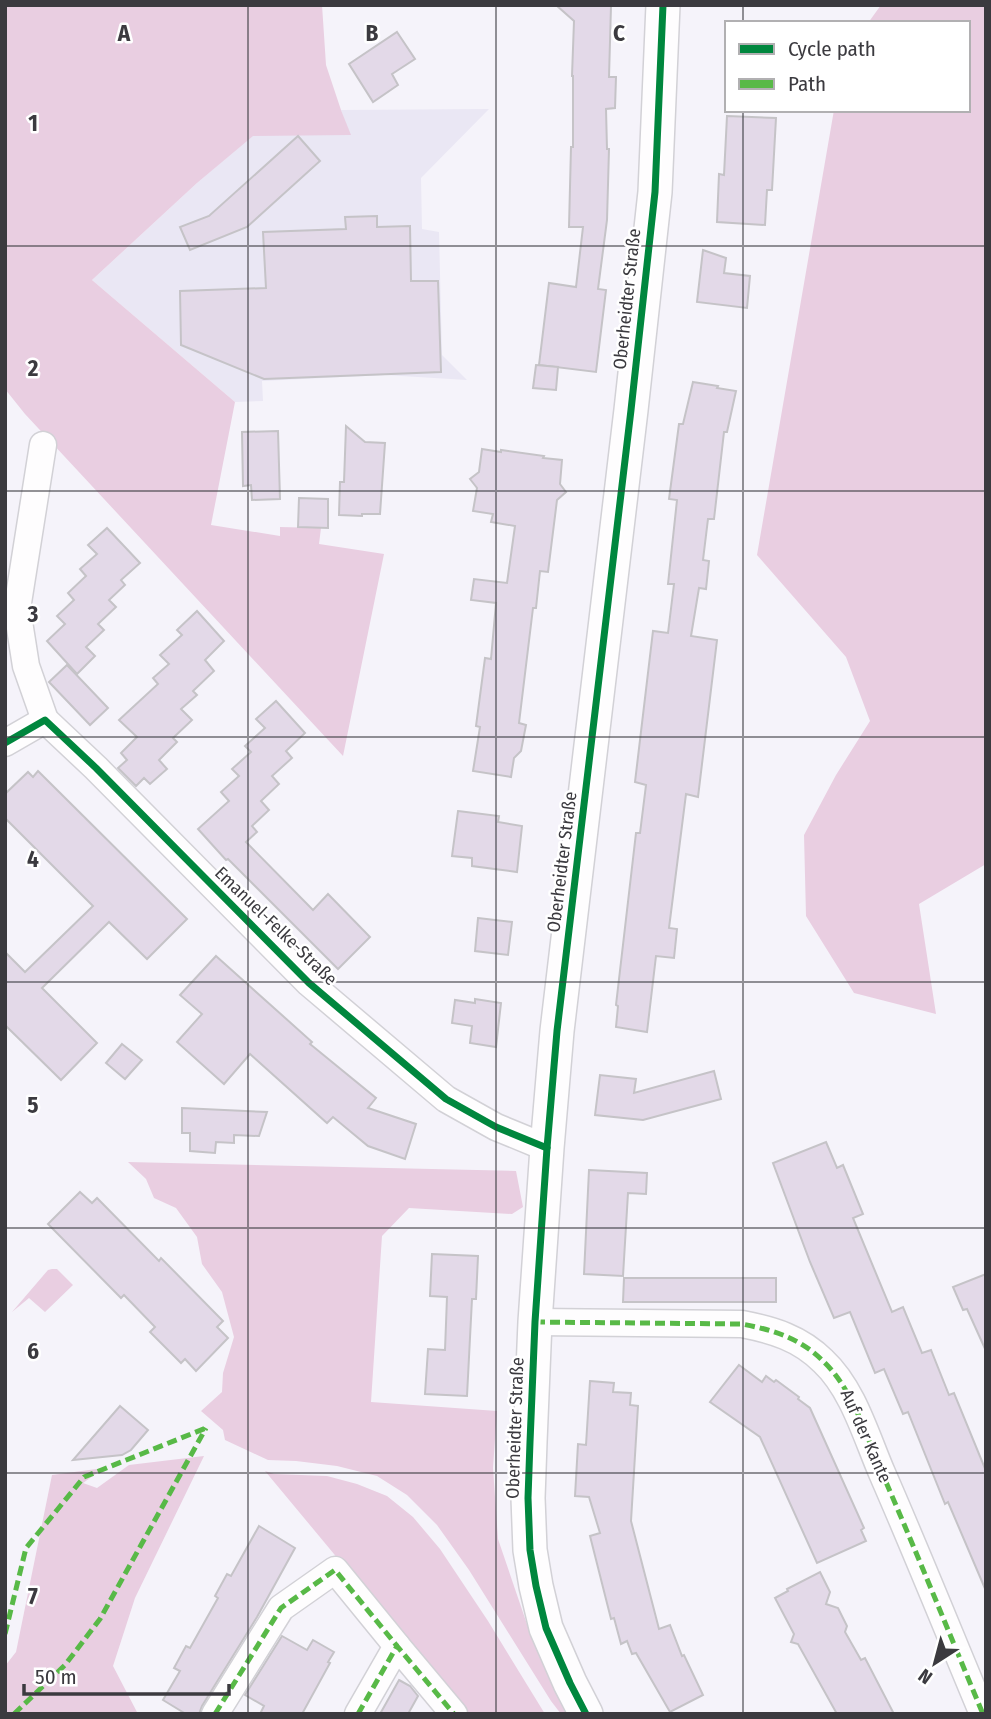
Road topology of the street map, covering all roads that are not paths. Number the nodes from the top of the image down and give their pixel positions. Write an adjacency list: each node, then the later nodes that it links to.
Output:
1 (663, 5): 6 (street, Oberheidter Straße)
2 (44, 445): 3 (street, Emanuel-Felke-Straße)
3 (11, 608): 4 (street, Emanuel-Felke-Straße)
4 (45, 720): 5 (street); 6 (street, Emanuel-Felke-Straße)
5 (5, 743)
6 (547, 1148): 7 (street, Oberheidter Straße)
7 (535, 1322): 12 (street, Oberheidter Straße); 13 (street, Auf der Kante)
8 (397, 1646): 9 (street); 10 (street); 11 (street)
9 (215, 1714)
10 (358, 1714)
11 (454, 1714)
12 (586, 1714)
13 (983, 1714)

